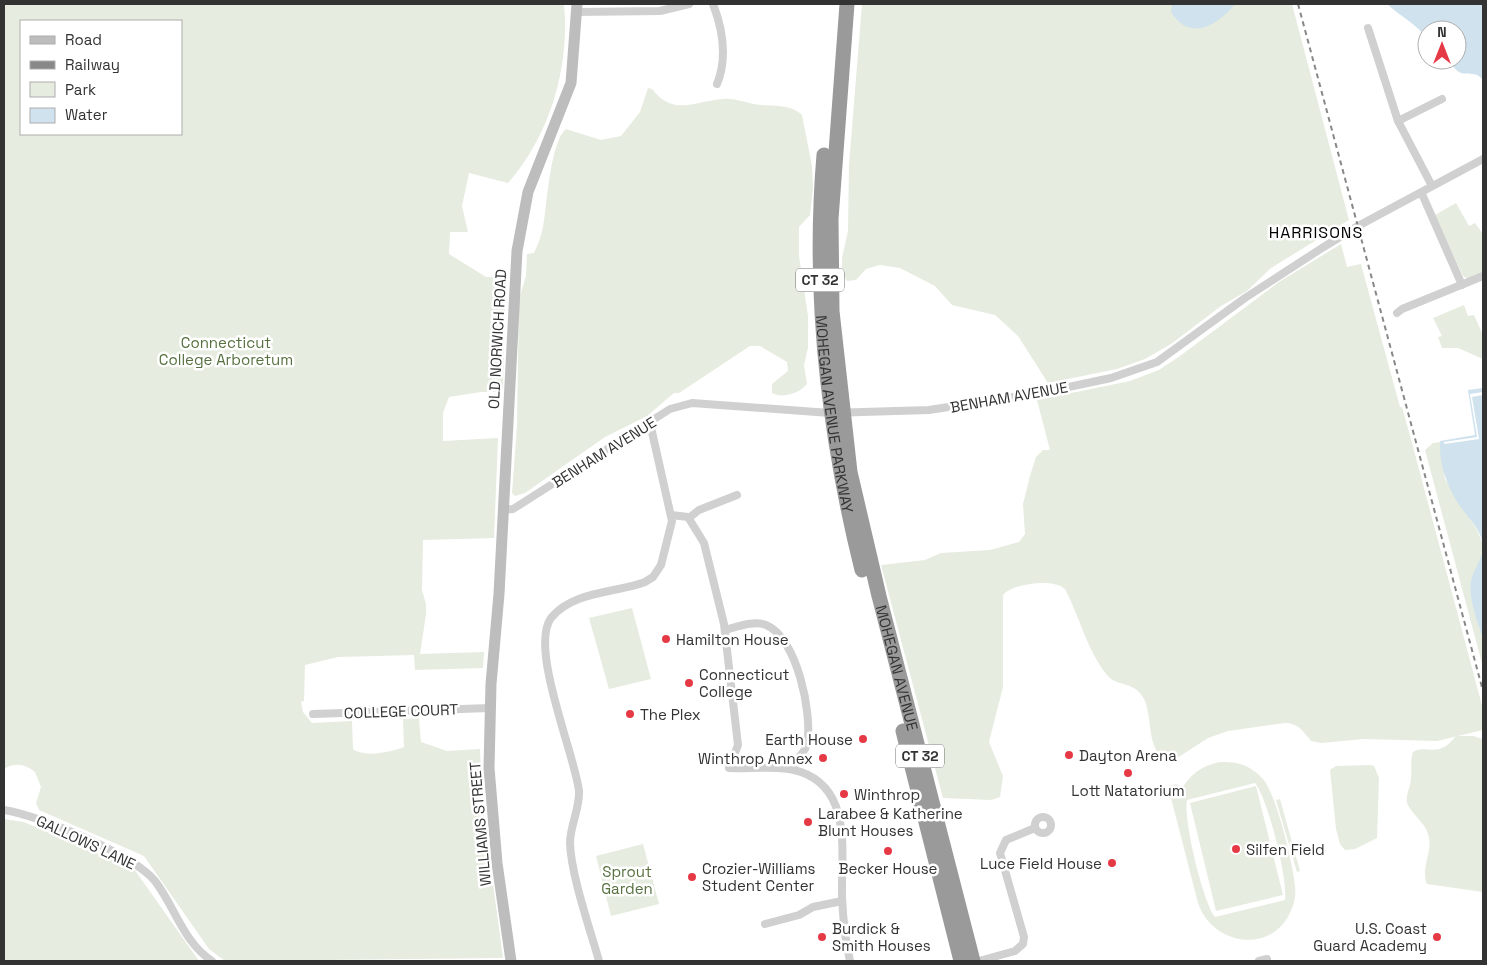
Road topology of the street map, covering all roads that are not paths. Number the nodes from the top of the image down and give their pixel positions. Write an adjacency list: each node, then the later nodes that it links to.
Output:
1 (689, 4): 5 (street)
2 (713, 4): 7 (street)
3 (838, 4): 16 (highway, MOHEGAN AVENUE PARKWAY / CT 32)
4 (847, 4): 16 (highway, MOHEGAN AVENUE PARKWAY / CT 32)
5 (576, 8): 19 (street, OLD NORWICH ROAD)
6 (1368, 28): 9 (street)
7 (718, 84)
8 (1442, 98): 9 (street)
9 (1398, 121): 11 (street)
10 (1483, 159): 11 (street, BENHAM AVENUE)
11 (1432, 186): 12 (street, BENHAM AVENUE)
12 (1422, 194): 14 (street); 16 (street, BENHAM AVENUE)
13 (1483, 276): 14 (street)
14 (1462, 285): 15 (street)
15 (1397, 313)
16 (836, 413): 17 (street, BENHAM AVENUE); 22 (highway, MOHEGAN AVENUE PARKWAY / CT 32)
17 (650, 423): 19 (street, BENHAM AVENUE); 20 (street)
18 (737, 495): 21 (street)
19 (503, 510): 24 (street, OLD NORWICH ROAD)
20 (671, 515): 21 (street); 35 (street)
21 (689, 518): 23 (street)
22 (863, 551): 37 (highway, MOHEGAN AVENUE / CT 32); 38 (highway, MOHEGAN AVENUE / CT 32)
23 (725, 630): 27 (street); 27 (street)
24 (491, 684): 25 (street, WILLIAMS STREET)
25 (490, 708): 26 (street, COLLEGE COURT); 34 (street, WILLIAMS STREET)
26 (313, 714)
27 (792, 769): 30 (street)
28 (4, 810): 33 (street, GALLOWS LANE)
29 (1035, 828): 32 (street)
30 (842, 901): 31 (street); 36 (street)
31 (765, 924)
32 (993, 959): 39 (street)
33 (212, 961)
34 (511, 961)
35 (599, 961)
36 (850, 961)
37 (961, 961)
38 (973, 961)
39 (979, 961)

